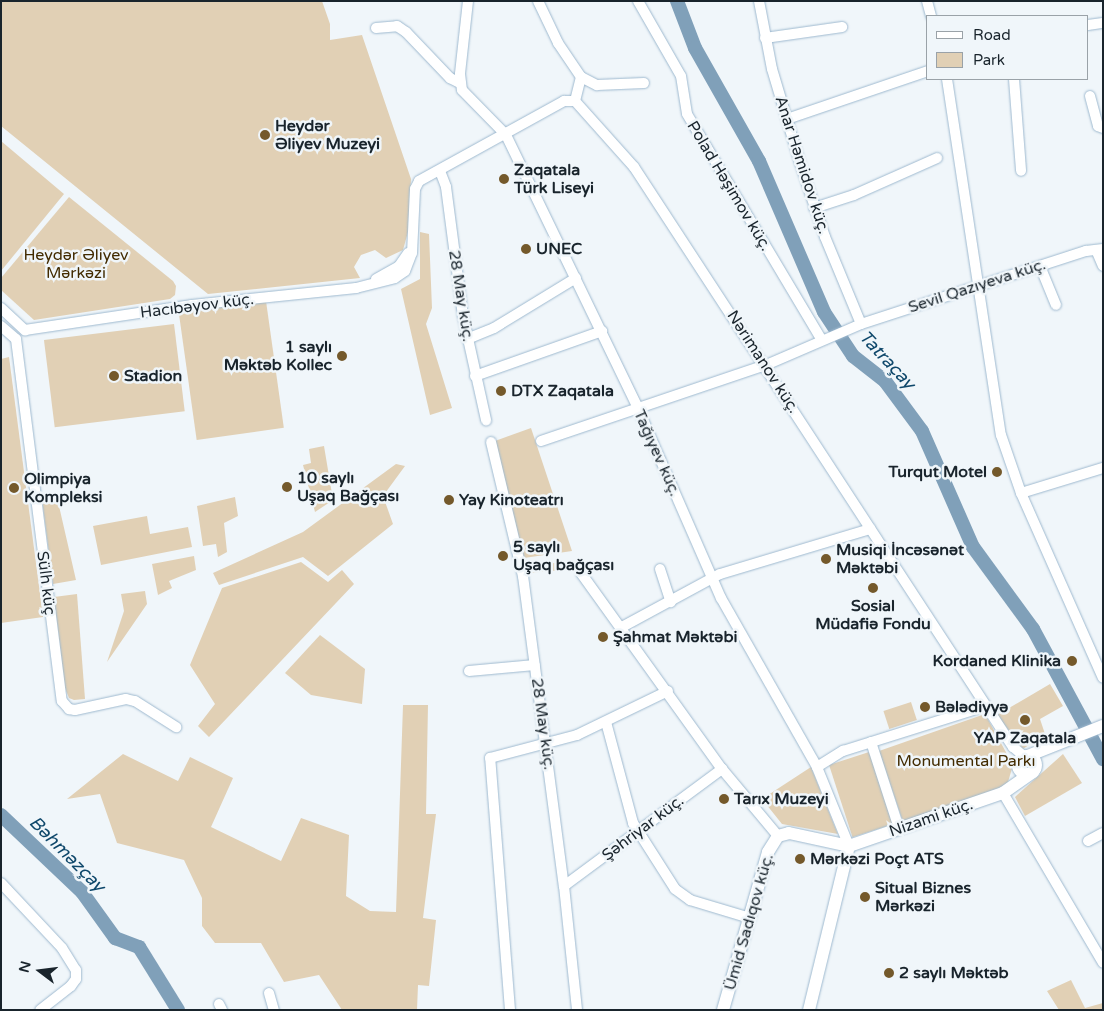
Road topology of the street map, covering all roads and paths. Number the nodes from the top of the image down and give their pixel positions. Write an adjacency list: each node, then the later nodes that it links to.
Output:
1 (468, 1): 16 (street)
2 (538, 1): 13 (street)
3 (638, 1): 38 (street, Polad Həşimov küç.)
4 (759, 1): 11 (street, Anar Həmidov küç.)
5 (927, 1): 6 (street)
6 (931, 15)
7 (1103, 23): 8 (street)
8 (1089, 25)
9 (842, 26): 11 (street)
10 (376, 28): 16 (street)
11 (766, 38): 20 (street, Anar Həmidov küç.)
12 (926, 72): 20 (street)
13 (581, 77): 17 (street); 19 (street)
14 (947, 80): 31 (street)
15 (1014, 80): 25 (street)
16 (460, 83): 22 (street)
17 (644, 83)
18 (1090, 96): 21 (street)
19 (575, 101): 22 (street); 41 (street, Nərimanov küç.)
20 (787, 119): 26 (street, Anar Həmidov küç.)
21 (1103, 128)
22 (506, 134): 24 (street); 30 (street, Tağıyev küç.)
23 (937, 158): 26 (street)
24 (440, 170): 36 (street, Hacıbəyov küç.); 40 (street, 28 May küç.)
25 (1021, 171)
26 (814, 208): 34 (street, Anar Həmidov küç.)
27 (1100, 250): 28 (street, Sevil Qazıyeva küç.); 29 (street)
28 (1040, 266): 31 (street, Sevil Qazıyeva küç.); 32 (street)
29 (1103, 266)
30 (576, 278): 37 (street, Tağıyev küç.); 40 (street)
31 (980, 286): 34 (street, Sevil Qazıyeva küç.); 48 (street)
32 (1056, 305)
33 (1, 308): 36 (street)
34 (856, 325): 38 (street, Sevil Qazıyeva küç.)
35 (1, 326): 39 (street)
36 (25, 330): 39 (street)
37 (602, 331): 42 (street); 43 (street, Tağıyev küç.)
38 (823, 338): 41 (street)
39 (16, 339): 61 (street, Sülh küç)
40 (467, 339): 42 (street, 28 May küç.)
41 (766, 365): 43 (street); 49 (street, Nərimanov küç.)
42 (475, 376): 44 (street, 28 May küç.)
43 (637, 406): 45 (street); 52 (street, Tağıyev küç.)
44 (486, 420)
45 (541, 441)
46 (491, 442): 55 (street, 28 May küç.)
47 (1103, 468): 48 (street)
48 (1021, 493): 57 (street)
49 (870, 529): 52 (street); 59 (street, Nərimanov küç.)
50 (660, 568): 53 (street)
51 (582, 573): 54 (street)
52 (712, 580): 53 (street); 67 (street, Tağıyev küç.)
53 (672, 602): 54 (street)
54 (622, 627): 58 (street)
55 (535, 665): 56 (street); 65 (street, 28 May küç.)
56 (469, 671)
57 (1103, 678)
58 (668, 691): 60 (street); 68 (street)
59 (986, 706): 64 (street); 66 (street, Nərimanov küç.)
60 (606, 722): 65 (street); 72 (street)
61 (176, 727)
62 (1101, 730): 63 (main road)
63 (1065, 740): 66 (main road); 69 (main road, Nizami küç.)
64 (871, 742): 67 (street); 71 (street)
65 (545, 744): 78 (street, 28 May küç.); 84 (street)
66 (1022, 761): 69 (main road); 70 (main road)
67 (817, 767): 76 (street, Tağıyev küç.)
68 (722, 769): 72 (street, Şəhriyar küç.); 74 (street)
69 (1034, 771): 70 (main road, Nizami küç.)
70 (1007, 790): 71 (main road, Nizami küç.); 80 (street)
71 (900, 828): 76 (main road, Nizami küç.)
72 (637, 832): 78 (street, Şəhriyar küç.); 79 (street)
73 (1103, 832): 75 (street)
74 (778, 836): 76 (main road); 79 (main road, Ümid Sadıqov küç.)
75 (1088, 841)
76 (849, 846): 87 (main road)
77 (1, 883): 82 (street)
78 (564, 886): 85 (street, 28 May küç.)
79 (750, 918): 86 (main road, Ümid Sadıqov küç.)
80 (1103, 962)
81 (269, 993): 83 (street)
82 (40, 1010)
83 (274, 1010)
84 (510, 1010)
85 (577, 1010)
86 (723, 1010)
87 (809, 1010)

